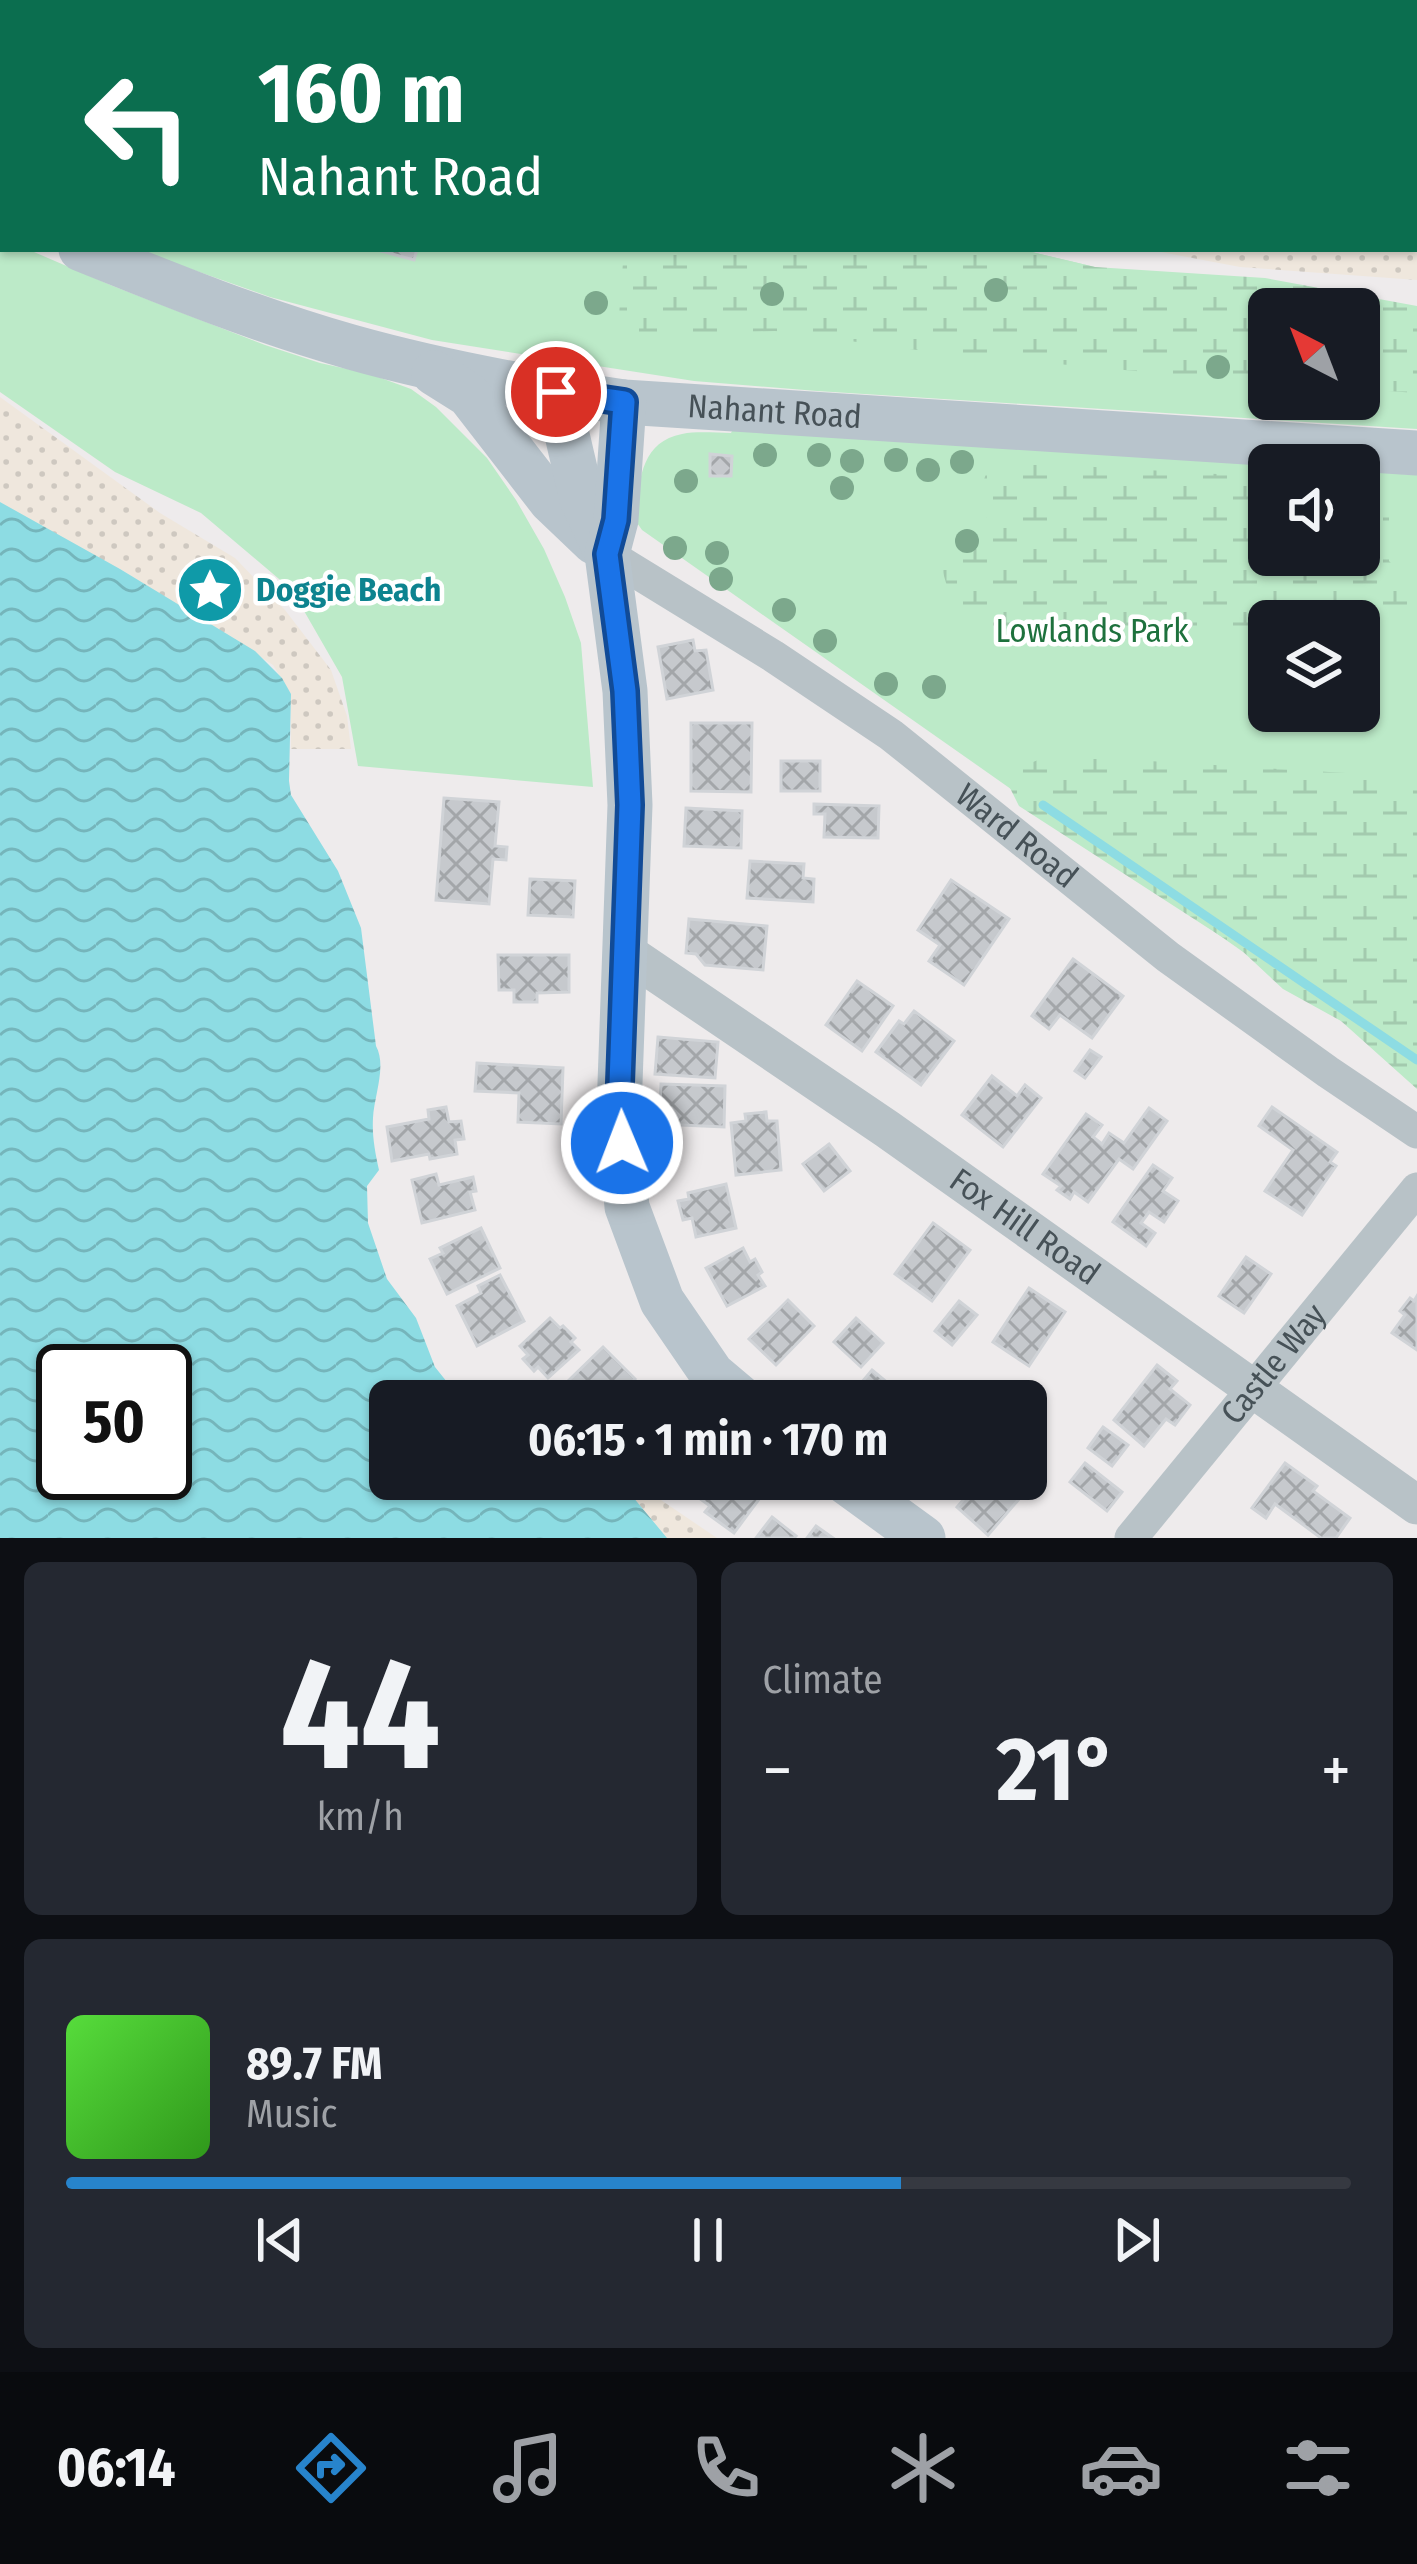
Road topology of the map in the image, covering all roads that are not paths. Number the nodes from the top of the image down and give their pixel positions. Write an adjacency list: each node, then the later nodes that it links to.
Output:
1 (88, 252): 2 (main road, Nahant Road)
2 (417, 362): 3 (main road, Nahant Road); 6 (main road)
3 (556, 392): 4 (main road, Nahant Road); 6 (main road)
4 (624, 402): 5 (main road, Nahant Road); 6 (main road)
5 (1417, 453)
6 (607, 554): 7 (main road); 8 (street, Ward Road)
7 (627, 953): 10 (main road); 11 (street, Fox Hill Road)
8 (1417, 1132)
9 (1417, 1189): 11 (street, Castle Way)
10 (719, 1380)
11 (1254, 1390): 13 (street, Fox Hill Road); 15 (street, Castle Way)
12 (871, 1500): 14 (main road)
13 (1417, 1505)
14 (923, 1538)
15 (1130, 1538)

